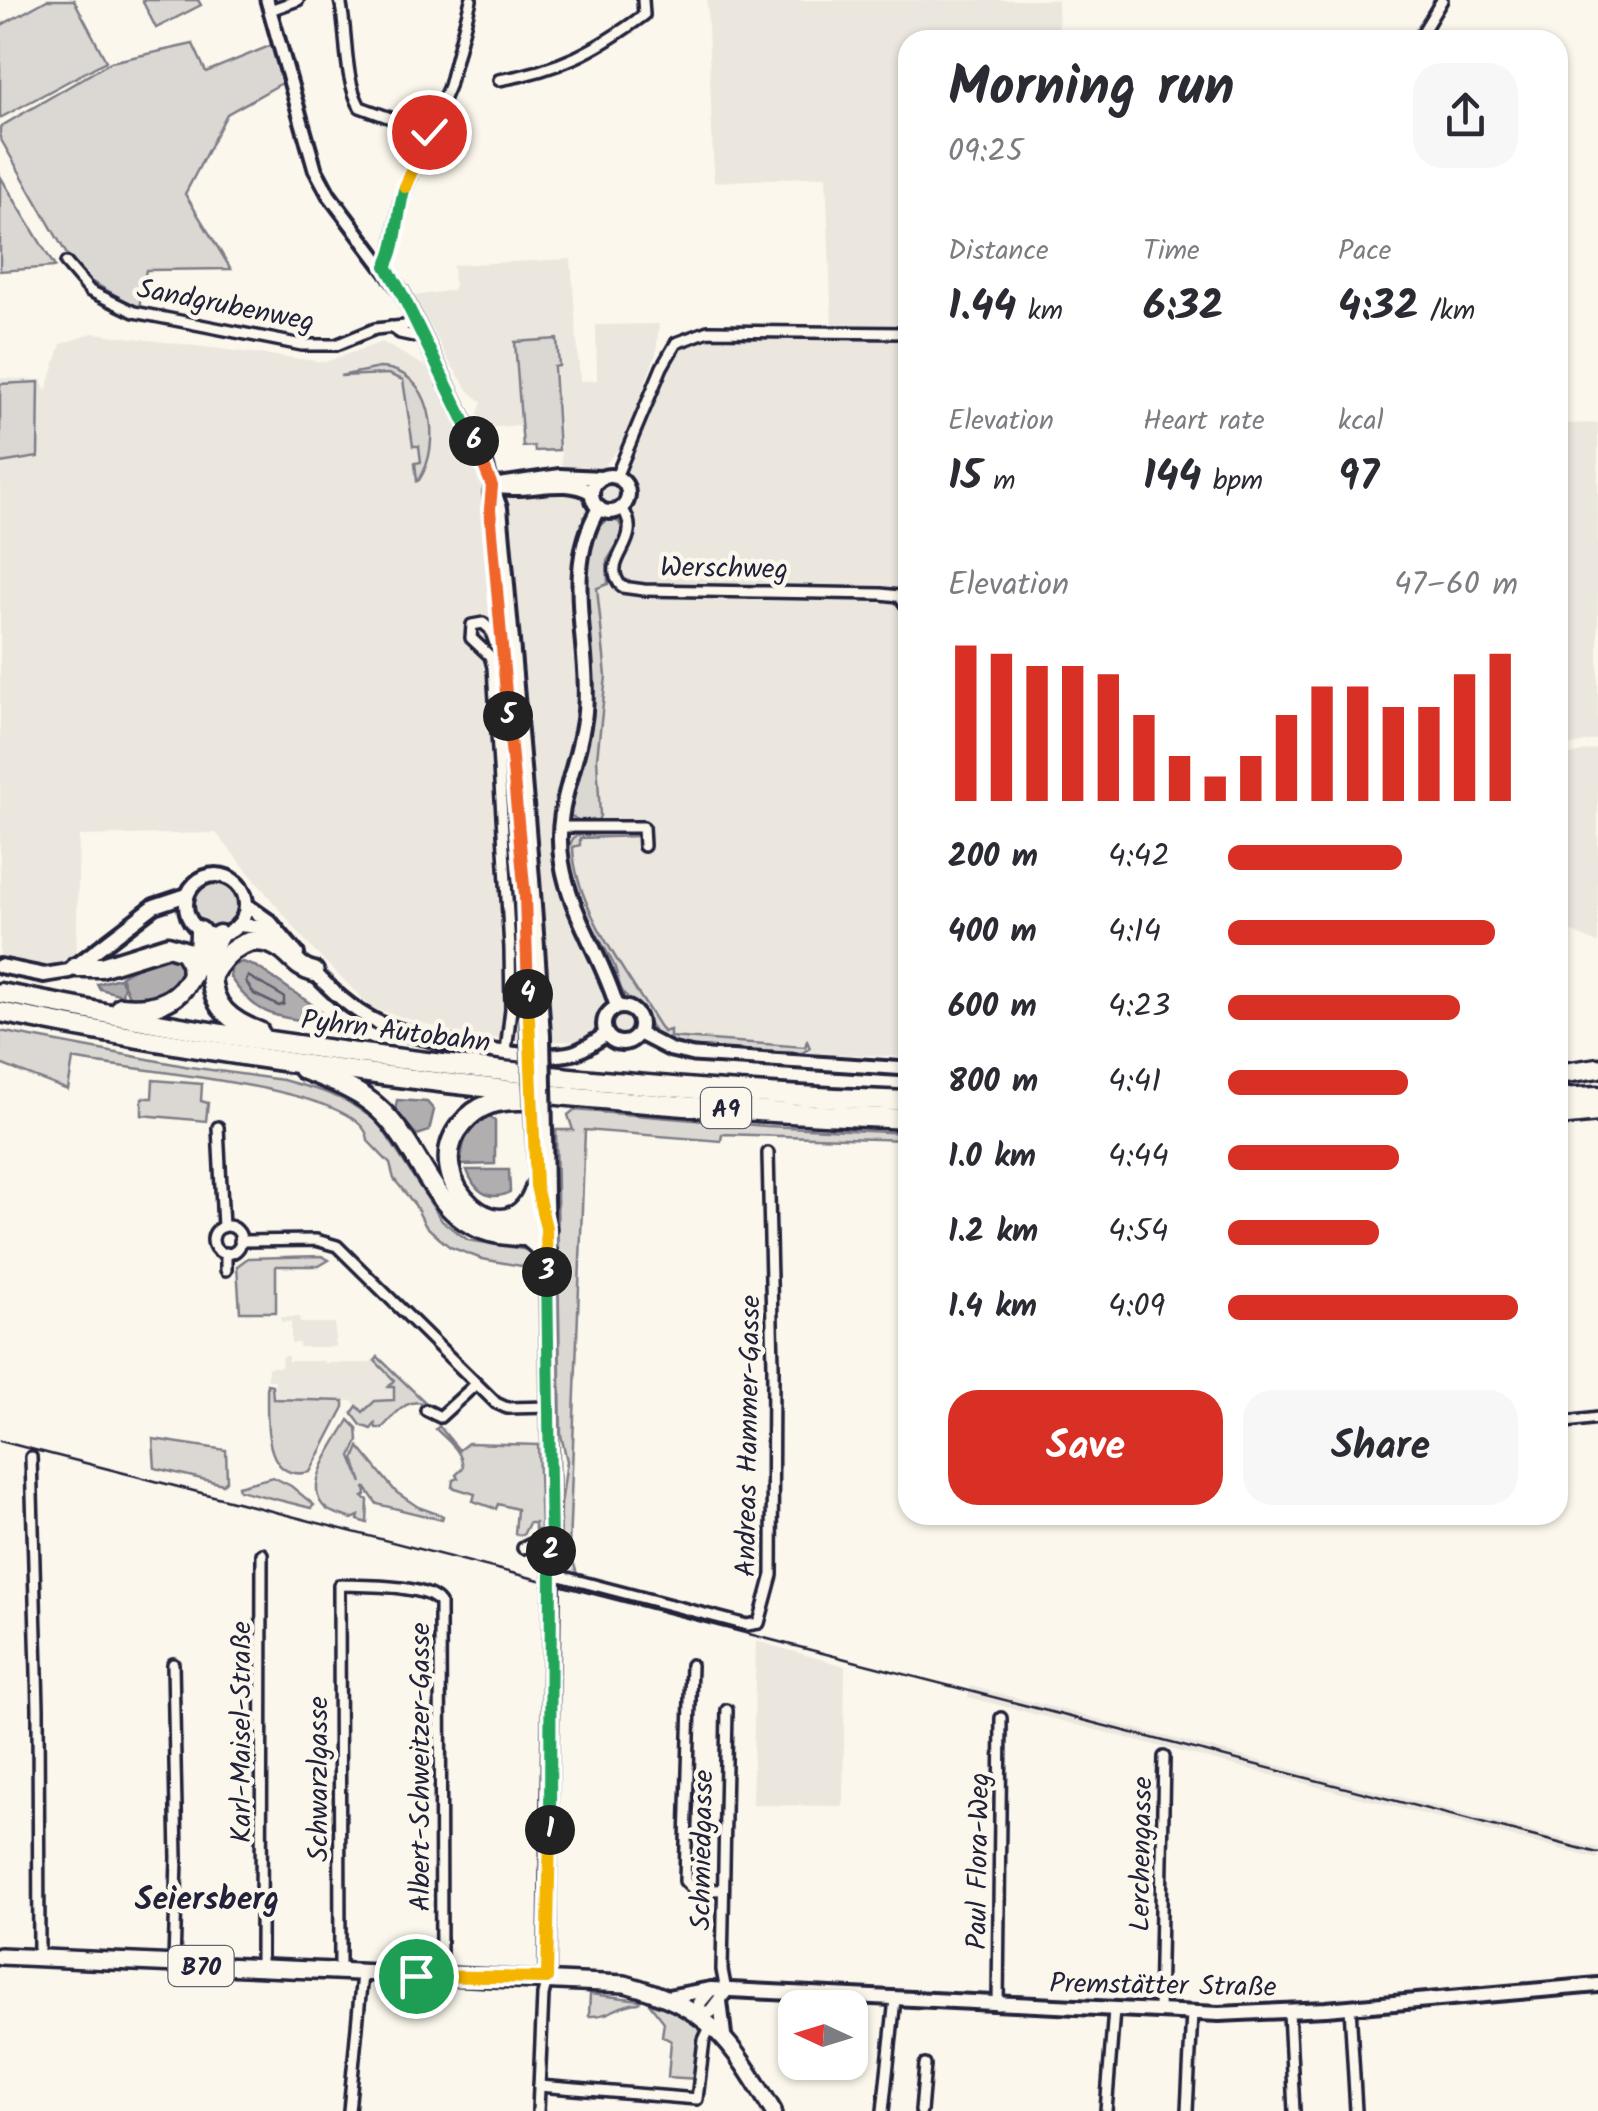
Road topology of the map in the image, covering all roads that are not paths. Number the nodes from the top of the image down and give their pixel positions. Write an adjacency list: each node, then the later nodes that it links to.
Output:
1 (298, 0): 6 (street)
2 (340, 0): 9 (street)
3 (471, 0): 9 (street)
4 (643, 0): 8 (street)
5 (1442, 0): 7 (street)
6 (268, 5): 11 (street)
7 (1424, 30)
8 (498, 80)
9 (429, 132): 11 (street)
10 (66, 262): 13 (street, Sandgrubenweg)
11 (386, 266): 12 (street)
12 (414, 320): 13 (street, Sandgrubenweg); 15 (street)
13 (392, 327): 15 (street)
14 (898, 332): 16 (street)
15 (423, 338): 18 (street)
16 (616, 476): 17 (main road); 21 (main road)
17 (600, 478): 18 (main road); 19 (main road)
18 (492, 486): 19 (main road); 23 (main road); 43 (main road)
19 (592, 493): 20 (main road)
20 (599, 508): 21 (main road); 24 (main road)
21 (622, 508): 22 (street, Werschweg)
22 (898, 596)
23 (505, 682): 43 (main road); 45 (street)
24 (560, 827): 25 (street); 39 (main road)
25 (644, 846)
26 (188, 895): 27 (main road); 28 (main road); 29 (main road)
27 (246, 905): 30 (main road); 32 (main road)
28 (146, 914): 29 (main road); 34 (main road)
29 (188, 915): 31 (main road)
30 (238, 925): 31 (main road); 32 (main road)
31 (210, 933): 36 (highway)
32 (284, 940): 35 (main road)
33 (0, 966): 34 (main road)
34 (76, 967): 36 (highway)
35 (314, 972): 36 (highway); 45 (main road)
36 (201, 976): 38 (highway); 44 (highway)
37 (0, 993): 38 (highway, Pyhrn Autobahn / A9)
38 (66, 1004): 44 (highway, Pyhrn Autobahn / A9)
39 (617, 1007): 41 (main road); 42 (main road)
40 (0, 1012): 46 (highway, Pyhrn Autobahn / A9)
41 (638, 1033): 42 (main road); 47 (street)
42 (606, 1034): 45 (main road)
43 (536, 1036): 58 (main road, bridge)
44 (292, 1044): 52 (highway, Pyhrn Autobahn / A9)
45 (506, 1051)
46 (279, 1059): 50 (highway, Pyhrn Autobahn / A9); 64 (highway)
47 (898, 1068)
48 (1598, 1068): 49 (highway)
49 (1568, 1072)
50 (564, 1094): 56 (highway, Pyhrn Autobahn / A9); 61 (highway)
51 (1598, 1096): 53 (highway)
52 (898, 1101)
53 (1568, 1107)
54 (1568, 1111): 55 (highway)
55 (1598, 1115)
56 (898, 1118)
57 (218, 1127): 62 (street)
58 (539, 1132): 60 (main road); 63 (main road)
59 (768, 1153): 78 (street, Andreas Hammer-Gasse)
60 (536, 1186): 61 (highway); 63 (main road)
61 (512, 1219): 63 (highway)
62 (224, 1226): 65 (street); 67 (street)
63 (546, 1228): 64 (highway); 66 (main road)
64 (527, 1236): 66 (highway)
65 (240, 1241): 67 (street); 69 (street)
66 (546, 1253): 70 (main road)
67 (226, 1254): 68 (street)
68 (226, 1270)
69 (476, 1384): 70 (street); 71 (street)
70 (550, 1407): 75 (main road)
71 (426, 1410)
72 (1598, 1418): 73 (street)
73 (1568, 1422)
74 (31, 1457): 87 (street)
75 (551, 1534): 76 (street); 78 (main road)
76 (523, 1548)
77 (262, 1554): 89 (street, Karl-Maisel-Straße)
78 (552, 1574): 93 (main road)
79 (340, 1585): 90 (street, Schwarzlgasse); 92 (street, Albert-Schweitzer-Gasse)
80 (173, 1664): 88 (street)
81 (691, 1665): 85 (street)
82 (727, 1710): 85 (street, Schmiedgasse)
83 (1002, 1718): 99 (street, Paul Flora-Weg)
84 (1164, 1757): 102 (street, Lerchengasse)
85 (722, 1890): 96 (street, Schmiedgasse)
86 (0, 1956): 87 (main road, B70)
87 (39, 1958): 88 (main road, B70)
88 (174, 1964): 89 (main road, B70)
89 (262, 1969): 90 (main road, B70)
90 (340, 1973): 91 (main road, B70)
91 (362, 1974): 92 (main road, B70); 108 (street)
92 (441, 1976): 93 (main road, B70)
93 (547, 1978): 97 (main road, B70); 107 (street)
94 (1598, 1985): 100 (main road, Premstätter Straße)
95 (710, 1989): 96 (main road, Premstätter Straße); 97 (main road, Premstätter Straße); 105 (main road)
96 (723, 1996): 98 (main road, Premstätter Straße); 105 (main road); 105 (main road)
97 (668, 1997): 105 (main road, B70)
98 (894, 1999): 99 (main road, Premstätter Straße); 111 (street)
99 (998, 2005): 101 (main road, Premstätter Straße)
100 (1350, 2007): 103 (main road, Premstätter Straße); 116 (street)
101 (1114, 2010): 102 (main road, Premstätter Straße); 113 (street)
102 (1159, 2012): 104 (main road, Premstätter Straße)
103 (1289, 2012): 104 (main road, Premstätter Straße); 115 (street)
104 (1192, 2013): 114 (street)
105 (712, 2025): 107 (street); 110 (main road, B70)
106 (925, 2066): 112 (street)
107 (539, 2086): 109 (street)
108 (349, 2111)
109 (538, 2111)
110 (773, 2111)
111 (884, 2111)
112 (921, 2111)
113 (1106, 2111)
114 (1186, 2111)
115 (1294, 2111)
116 (1356, 2111)

